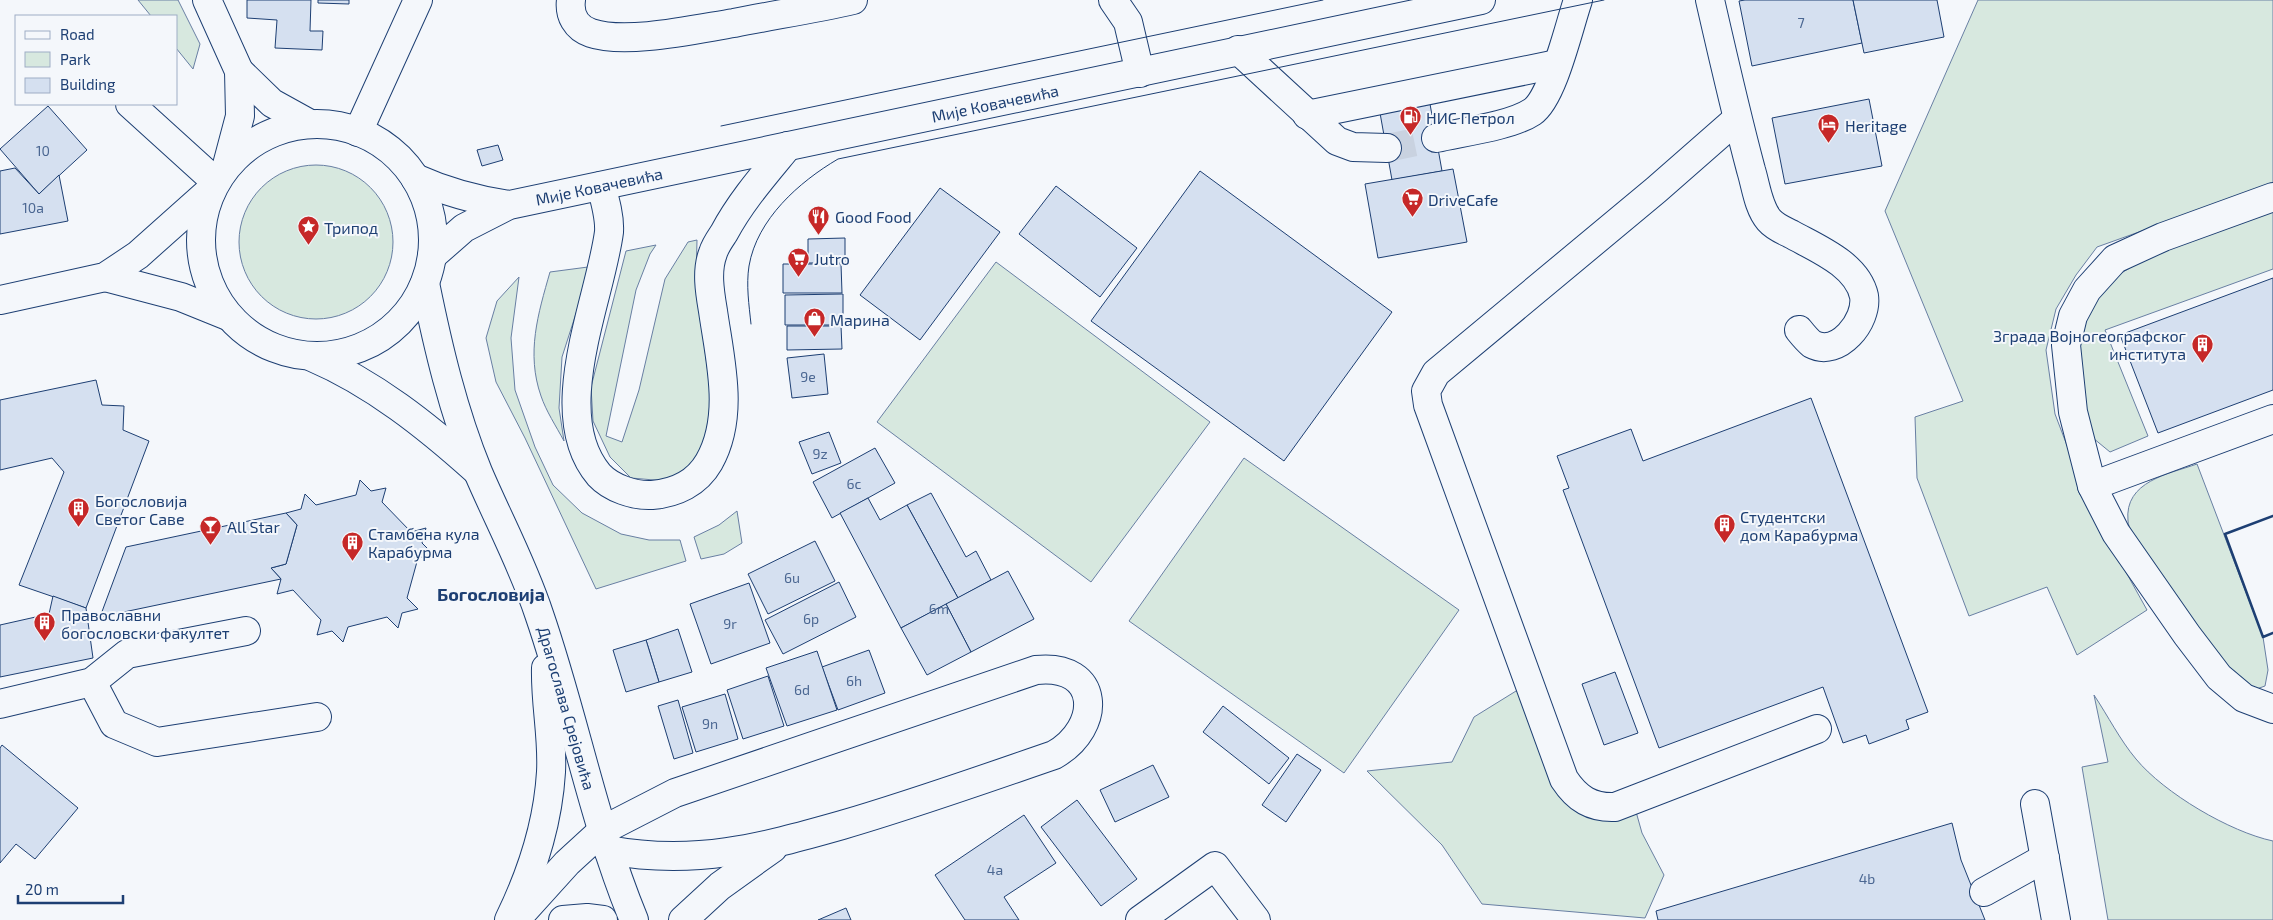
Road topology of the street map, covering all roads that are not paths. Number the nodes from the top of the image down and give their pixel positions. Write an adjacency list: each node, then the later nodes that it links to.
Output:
1 (207, 0): 11 (main road)
2 (418, 0): 17 (main road)
3 (572, 0): 4 (main road)
4 (853, 0)
5 (1481, 0): 9 (main road, Мије Ковачевића)
6 (1578, 0): 10 (main road)
7 (1710, 0): 15 (main road)
8 (1121, 6): 12 (main road)
9 (1238, 50): 12 (main road, Мије Ковачевића); 14 (main road)
10 (1557, 64): 14 (main road); 18 (main road)
11 (240, 71): 16 (main road); 22 (main road)
12 (1140, 73): 19 (main road, Мије Ковачевића)
13 (131, 105): 22 (main road)
14 (1307, 115): 20 (main road)
15 (1737, 119): 31 (main road); 42 (main road)
16 (310, 124): 17 (main road, Мије Ковачевића); 22 (main road)
17 (358, 132): 21 (main road, Мије Ковачевића)
18 (1436, 138)
19 (788, 146): 23 (main road, Мије Ковачевића); 23 (main road)
20 (1387, 148)
21 (415, 178): 25 (main road, Мије Ковачевића); 26 (main road, Мије Ковачевића)
22 (218, 179): 27 (main road, Мије Ковачевића); 30 (main road, Мије Ковачевића)
23 (601, 186): 25 (main road, Мије Ковачевића)
24 (2273, 197): 35 (main road)
25 (509, 205): 26 (main road, Мије Ковачевића)
26 (432, 256): 28 (main road, Мије Ковачевића)
27 (105, 277): 29 (main road, Мије Ковачевића); 30 (main road, Мије Ковачевића)
28 (425, 283): 32 (main road, Мије Ковачевића); 34 (main road, Драгослава Срејовића)
29 (0, 300)
30 (228, 316): 32 (main road, Мије Ковачевића)
31 (1799, 330)
32 (311, 357): 34 (main road, Драгослава Срејовића)
33 (2273, 420): 35 (main road)
34 (478, 472): 37 (main road, Драгослава Срејовића)
35 (2092, 486): 40 (main road)
36 (246, 631): 38 (main road)
37 (548, 639): 44 (main road, Драгослава Срејовића); 48 (main road)
38 (92, 682): 39 (main road); 41 (main road)
39 (0, 704)
40 (2273, 709)
41 (317, 717)
42 (1818, 729)
43 (2035, 804): 46 (main road)
44 (606, 840): 45 (main road); 45 (main road); 49 (main road); 52 (main road, Драгослава Срејовића)
45 (782, 841): 53 (main road)
46 (2045, 858): 47 (main road); 56 (main road)
47 (1984, 892)
48 (509, 920)
49 (516, 920)
50 (563, 920): 51 (main road)
51 (603, 920)
52 (634, 920)
53 (683, 920)
54 (1140, 920): 55 (main road)
55 (1256, 920)
56 (2056, 920)

